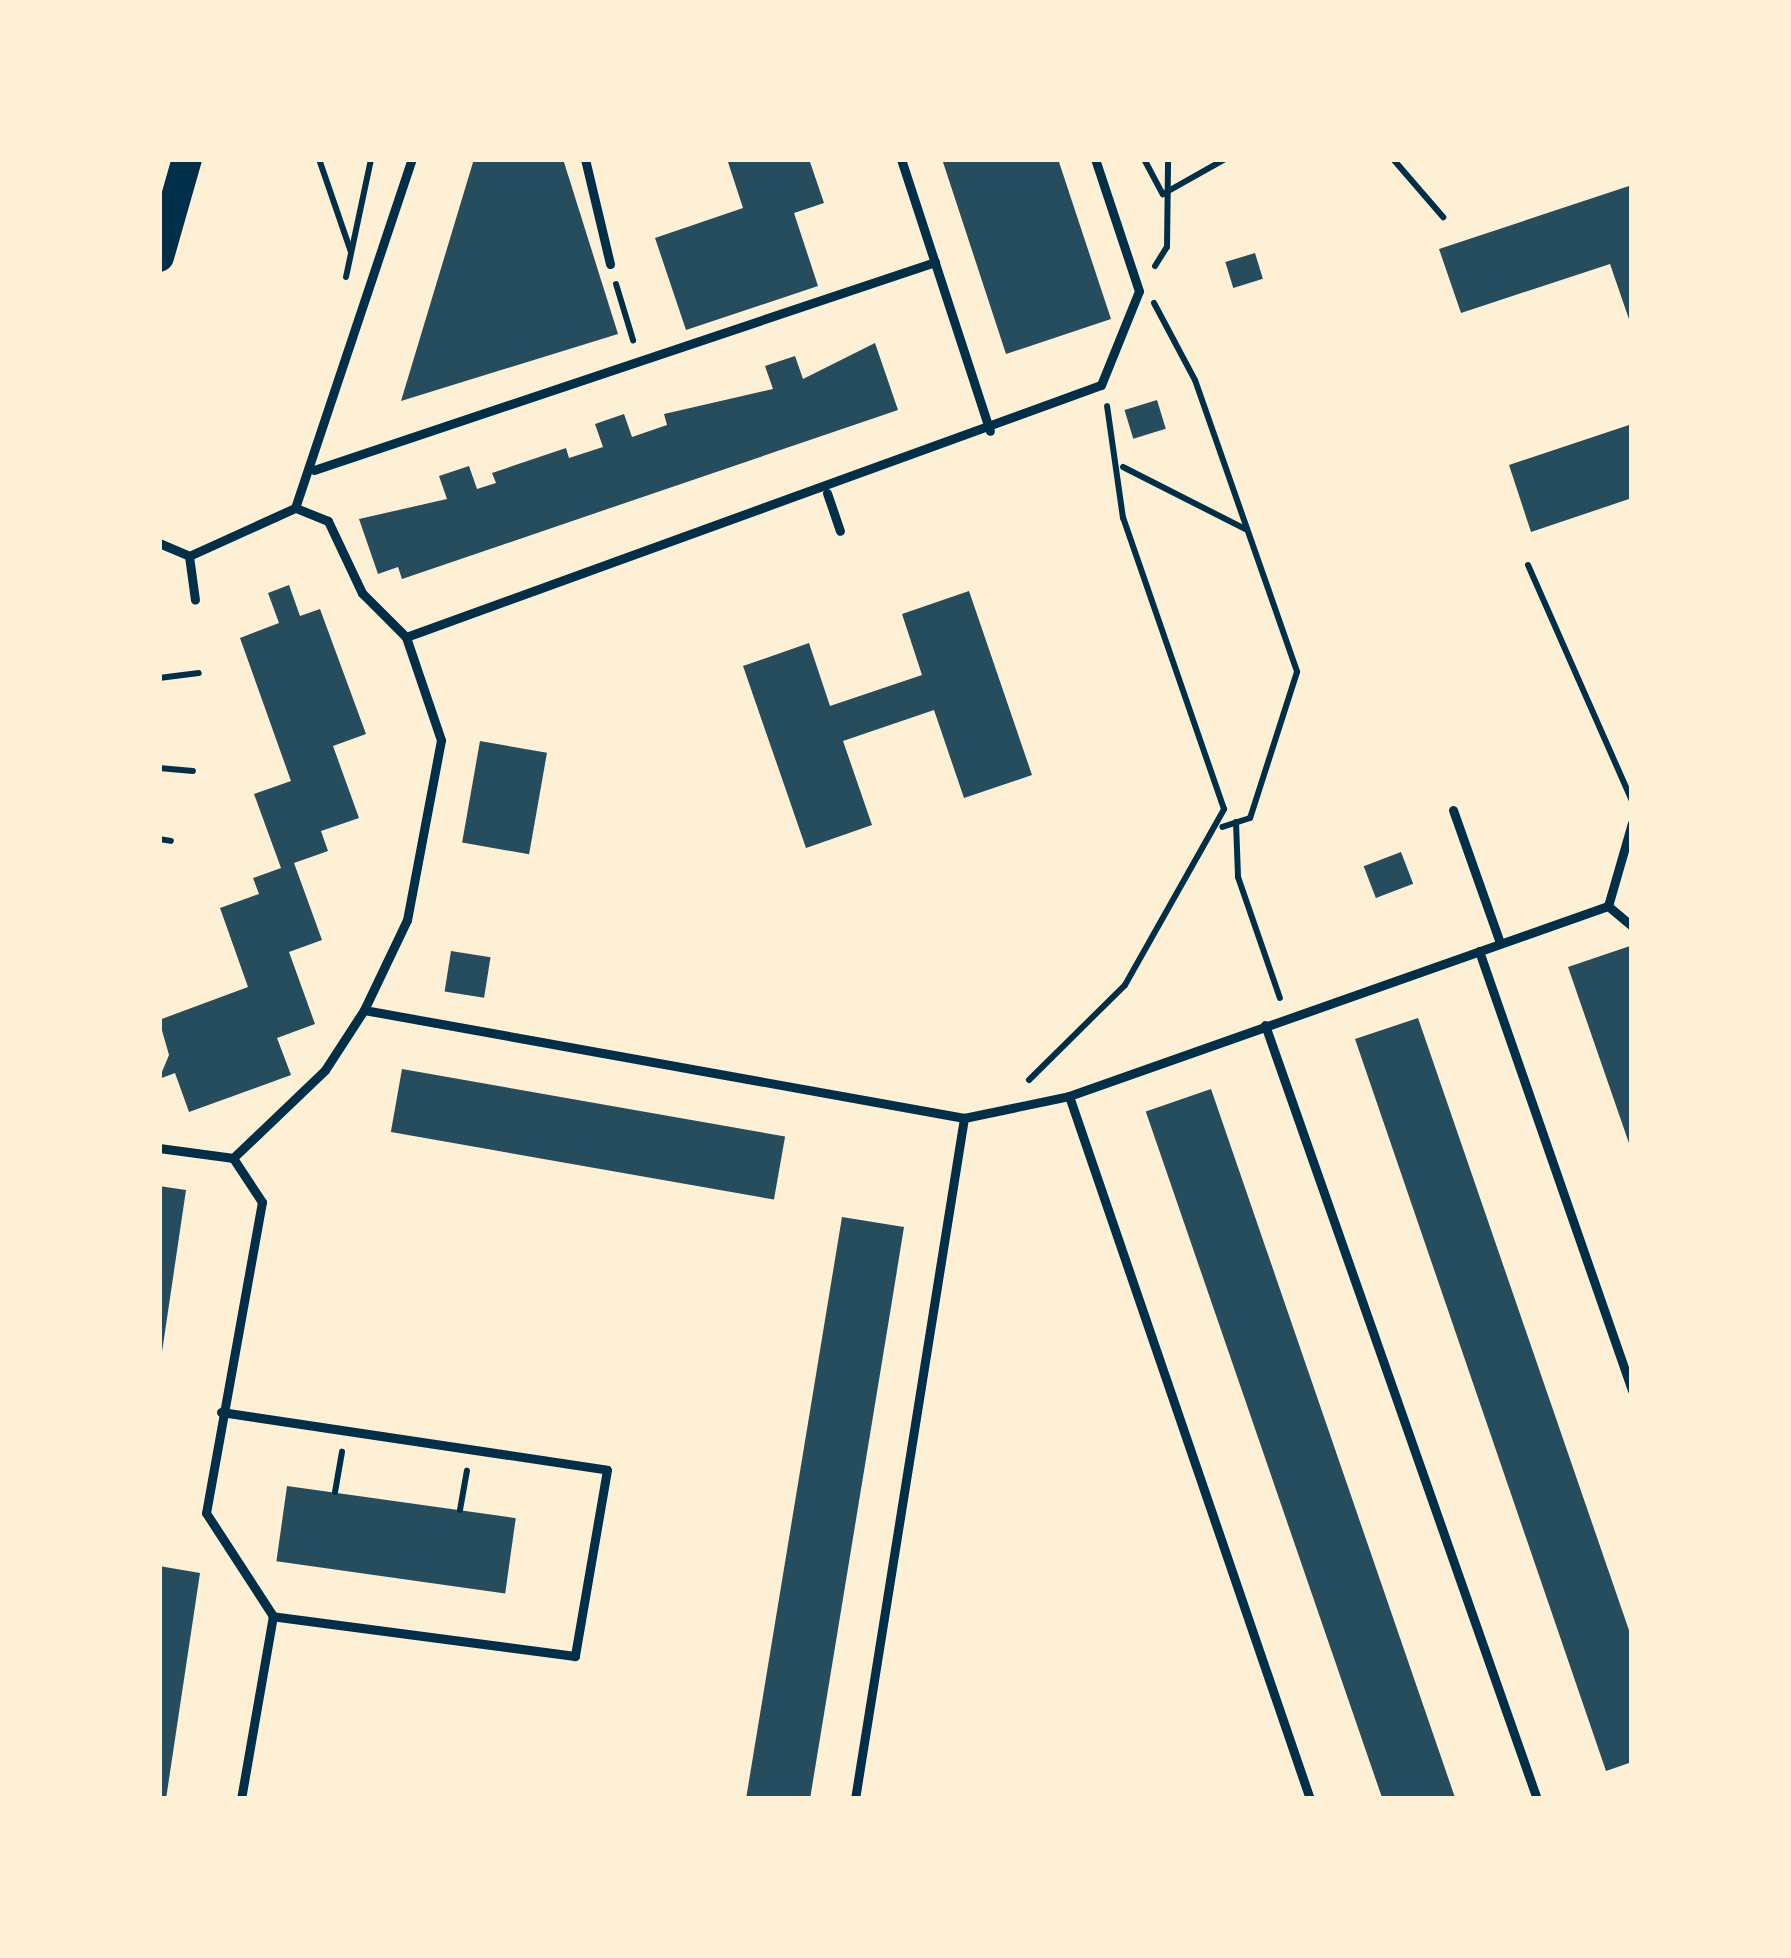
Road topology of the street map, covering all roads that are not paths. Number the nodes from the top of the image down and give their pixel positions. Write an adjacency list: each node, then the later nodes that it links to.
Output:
1 (187, 159): 6 (main road)
2 (412, 159): 10 (lane)
3 (585, 159): 8 (lane)
4 (901, 159): 7 (lane)
5 (1095, 159): 9 (lane)
6 (159, 256)
7 (935, 262): 9 (lane); 10 (lane)
8 (610, 264)
9 (990, 431): 11 (lane)
10 (314, 470): 12 (lane)
11 (827, 493): 13 (lane); 17 (lane)
12 (295, 508): 15 (lane); 17 (lane)
13 (840, 531)
14 (159, 543): 15 (lane)
15 (190, 556): 16 (lane)
16 (195, 600)
17 (406, 637): 24 (lane)
18 (1453, 810): 22 (lane)
19 (1632, 823): 20 (lane)
20 (1608, 906): 21 (lane); 22 (lane)
21 (1632, 926)
22 (1500, 943): 23 (lane)
23 (1479, 951): 25 (lane); 30 (lane)
24 (364, 1010): 27 (lane); 29 (lane)
25 (1264, 1025): 26 (lane); 36 (lane)
26 (1069, 1096): 27 (lane); 35 (lane)
27 (964, 1118): 34 (lane)
28 (159, 1148): 29 (lane)
29 (233, 1158): 31 (lane)
30 (1632, 1390)
31 (221, 1412): 32 (lane); 32 (lane)
32 (273, 1616): 33 (lane)
33 (241, 1799)
34 (855, 1799)
35 (1310, 1799)
36 (1537, 1799)

